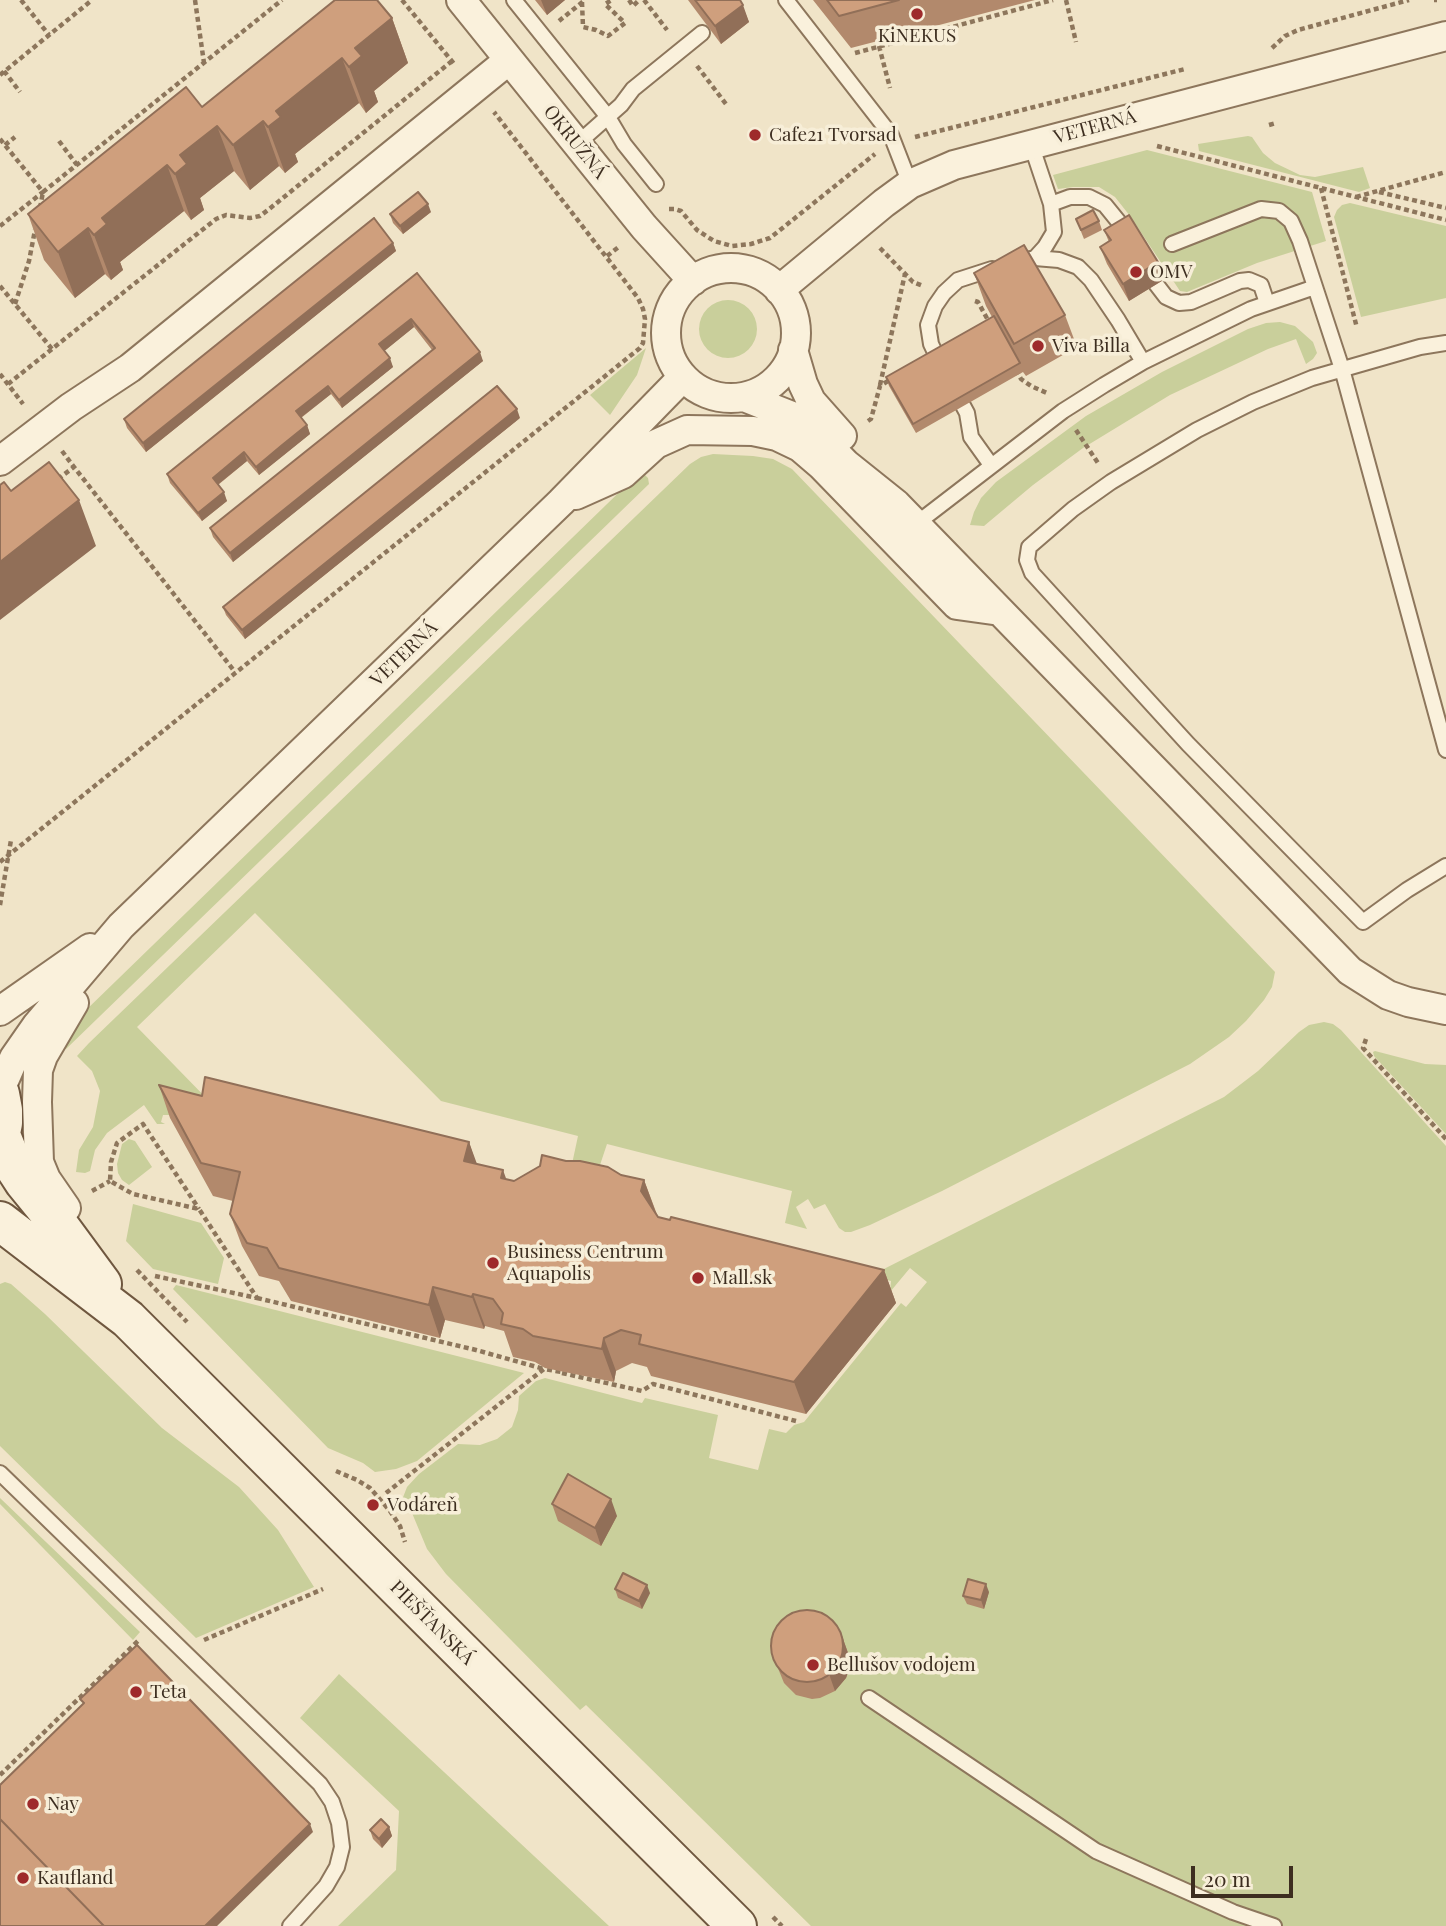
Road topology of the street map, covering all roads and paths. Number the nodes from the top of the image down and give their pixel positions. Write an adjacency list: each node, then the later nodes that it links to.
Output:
1 (21, 0): 18 (path)
2 (92, 0): 18 (path)
3 (195, 0): 27 (path)
4 (282, 0): 27 (path)
5 (402, 0): 26 (path)
6 (461, 0): 25 (street, OKRUŽNÁ)
7 (514, 0): 34 (lane)
8 (612, 0): 15 (path)
9 (629, 0): 10 (path)
10 (642, 0): 22 (path)
11 (786, 0): 49 (lane)
12 (1053, 0): 21 (path)
13 (1066, 0): 20 (path)
14 (1409, 0): 23 (path)
15 (583, 1): 16 (path)
16 (558, 22)
17 (702, 33): 22 (lane)
18 (50, 35): 29 (path)
19 (1446, 36): 42 (street, VETERNÁ)
20 (1076, 42)
21 (879, 46): 24 (path); 31 (path)
22 (682, 49): 33 (path); 34 (lane)
23 (1262, 50)
24 (852, 54)
25 (509, 60): 30 (street); 41 (street, OKRUŽNÁ)
26 (452, 61): 30 (path); 73 (path)
27 (204, 63): 46 (path)
28 (1186, 69): 37 (path)
29 (2, 73): 32 (path)
30 (474, 88): 84 (street); 92 (path)
31 (890, 88)
32 (20, 92)
33 (726, 104)
34 (608, 117): 41 (lane); 48 (lane)
35 (1276, 123): 36 (path)
36 (1269, 125)
37 (928, 132)
38 (15, 137): 44 (path)
39 (0, 139): 44 (path)
40 (59, 141): 46 (path)
41 (577, 144): 65 (street, OKRUŽNÁ)
42 (1031, 144): 49 (street, VETERNÁ); 54 (lane)
43 (1149, 144): 50 (path)
44 (5, 145): 52 (path)
45 (876, 153): 56 (path)
46 (76, 165): 52 (path)
47 (1446, 172): 51 (path)
48 (656, 184)
49 (910, 184): 69 (street, VETERNÁ)
50 (1321, 188): 53 (path); 76 (path)
51 (1377, 191): 53 (path); 55 (path)
52 (43, 192): 57 (path); 59 (path)
53 (1355, 197): 58 (path)
54 (1051, 204): 61 (lane); 63 (lane)
55 (1446, 208)
56 (662, 213)
57 (38, 215)
58 (1446, 220)
59 (0, 226)
60 (36, 226): 71 (path)
61 (1127, 237)
62 (1172, 244): 68 (lane)
63 (1035, 258): 75 (lane); 85 (lane)
64 (905, 274): 81 (path)
65 (693, 281): 69 (street); 80 (street)
66 (1156, 284): 70 (lane)
67 (0, 286): 71 (path)
68 (1315, 287): 70 (lane); 78 (lane)
69 (779, 290): 74 (street)
70 (1267, 303): 75 (lane)
71 (15, 304): 73 (path)
72 (1446, 343): 76 (lane)
73 (52, 349): 79 (path)
74 (793, 350): 82 (street); 89 (street)
75 (1143, 362): 83 (lane)
76 (1366, 363): 78 (lane)
77 (1015, 368): 83 (path)
78 (1342, 369): 86 (lane); 93 (lane)
79 (0, 374)
80 (683, 377): 82 (street); 88 (street, VETERNÁ)
81 (880, 386)
82 (744, 397): 89 (street)
83 (1063, 411): 85 (lane); 86 (path)
84 (0, 461)
85 (991, 465): 90 (lane)
86 (1111, 482): 97 (lane)
87 (53, 484): 92 (path)
88 (561, 502): 91 (street); 99 (street, VETERNÁ)
89 (896, 504): 90 (street)
90 (916, 524): 91 (street)
91 (1000, 611): 101 (street)
92 (235, 672): 95 (path)
93 (1446, 750)
94 (11, 839): 95 (path)
95 (9, 854): 96 (path); 98 (path)
96 (0, 862)
97 (1446, 866)
98 (0, 905)
99 (121, 926): 100 (street); 102 (street, VETERNÁ); 104 (street, VETERNÁ); 113 (street)
100 (0, 991)
101 (1446, 1010)
102 (0, 1011)
103 (1366, 1039): 106 (path)
104 (0, 1092): 105 (street)
105 (1, 1137): 113 (street, PIEŠŤANSKÁ)
106 (1446, 1139)
107 (199, 1209): 107 (path); 112 (path)
108 (0, 1221): 113 (street, PIEŠŤANSKÁ)
109 (0, 1242): 113 (street)
110 (131, 1264): 114 (path)
111 (155, 1276): 112 (path)
112 (257, 1298): 115 (path)
113 (128, 1319): 125 (street, PIEŠŤANSKÁ)
114 (189, 1324)
115 (544, 1369): 116 (path); 119 (path)
116 (796, 1421)
117 (333, 1469): 120 (path)
118 (0, 1473): 122 (lane)
119 (386, 1493)
120 (407, 1546)
121 (323, 1589): 122 (path)
122 (155, 1624): 124 (path); 126 (lane)
123 (869, 1698): 128 (lane)
124 (0, 1775)
125 (755, 1921): 127 (path)
126 (290, 1926)
127 (782, 1926)
128 (1274, 1926)

